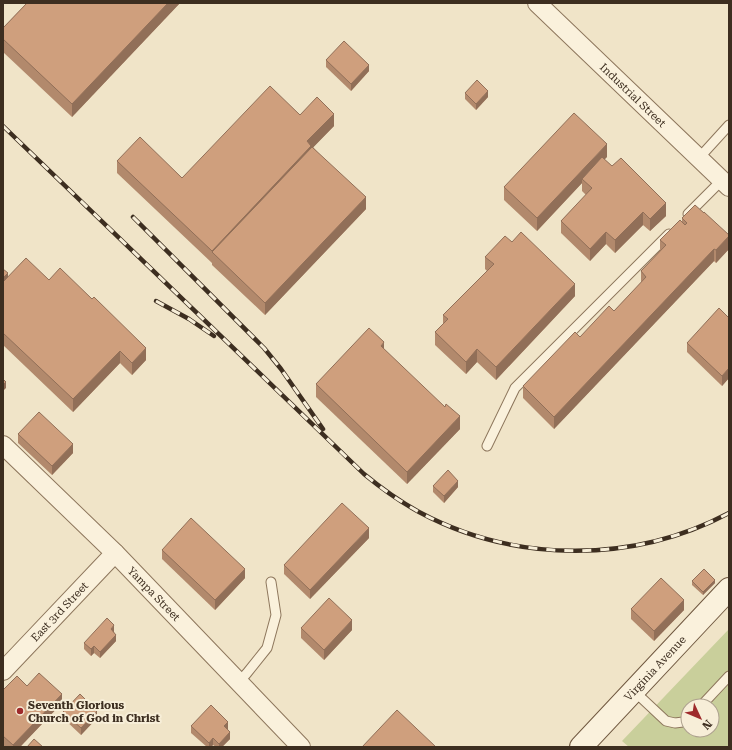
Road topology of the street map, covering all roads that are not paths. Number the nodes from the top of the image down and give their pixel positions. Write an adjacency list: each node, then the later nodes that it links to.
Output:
1 (538, 3): 3 (street, Industrial Street)
2 (729, 124): 3 (lane)
3 (699, 158): 4 (street, Industrial Street)
4 (725, 183): 6 (lane)
5 (3, 445): 7 (street, Yampa Street)
6 (487, 446)
7 (115, 553): 10 (street, East 3rd Street); 12 (street, Yampa Street)
8 (270, 582): 12 (lane)
9 (729, 589): 13 (street, Virginia Avenue)
10 (3, 671)
11 (729, 676): 14 (lane)
12 (239, 682): 16 (street, Yampa Street)
13 (634, 691): 15 (lane); 17 (street, Virginia Avenue)
14 (708, 698)
15 (680, 722)
16 (301, 747)
17 (582, 747)

